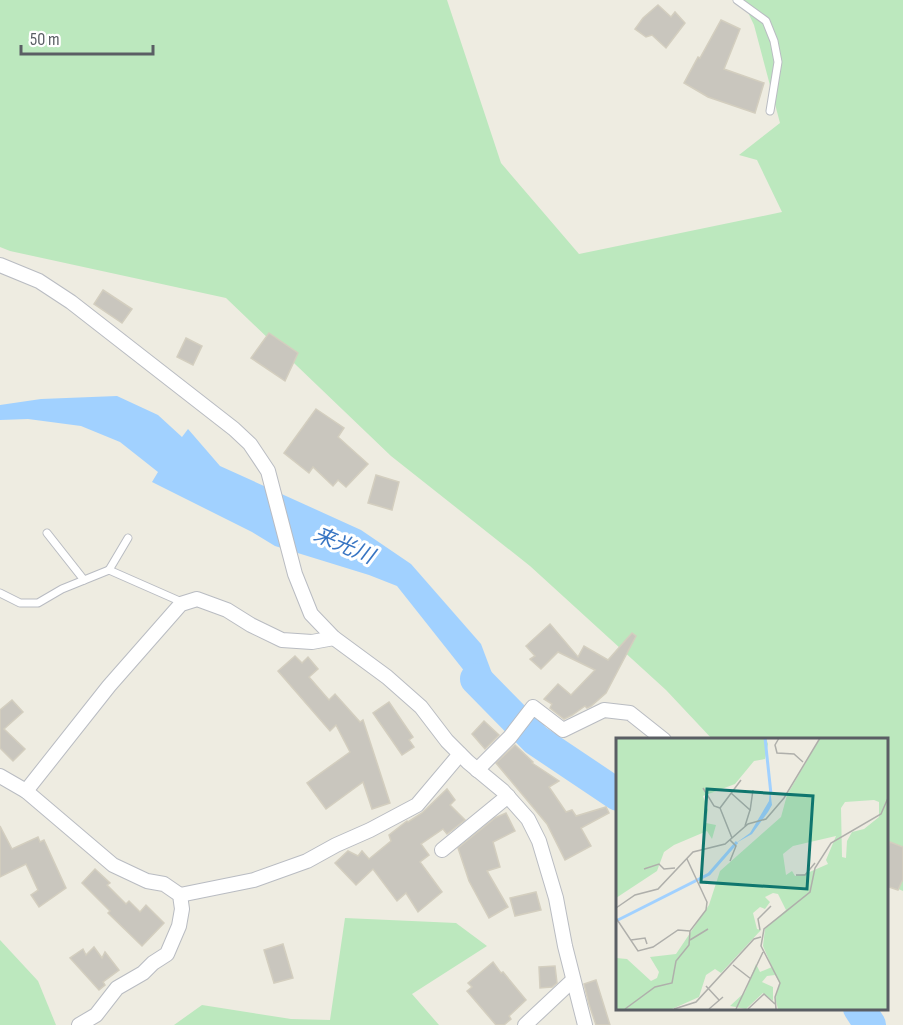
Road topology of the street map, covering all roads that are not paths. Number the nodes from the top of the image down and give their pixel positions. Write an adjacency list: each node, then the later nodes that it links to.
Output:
1 (737, 0): 2 (lane)
2 (770, 111)
3 (0, 265): 10 (street)
4 (46, 533): 7 (lane)
5 (128, 538): 6 (lane)
6 (109, 570): 7 (lane); 9 (lane)
7 (84, 580): 8 (lane)
8 (0, 593)
9 (184, 603): 10 (street); 15 (street)
10 (334, 638): 12 (street)
11 (661, 738): 13 (street)
12 (460, 754): 13 (street); 18 (street)
13 (477, 770): 16 (street)
14 (0, 776): 15 (street)
15 (26, 791): 18 (street)
16 (508, 796): 17 (street); 19 (street)
17 (442, 850)
18 (180, 895): 20 (street)
19 (573, 980): 21 (street); 22 (street)
20 (79, 1025)
21 (525, 1025)
22 (585, 1025)

